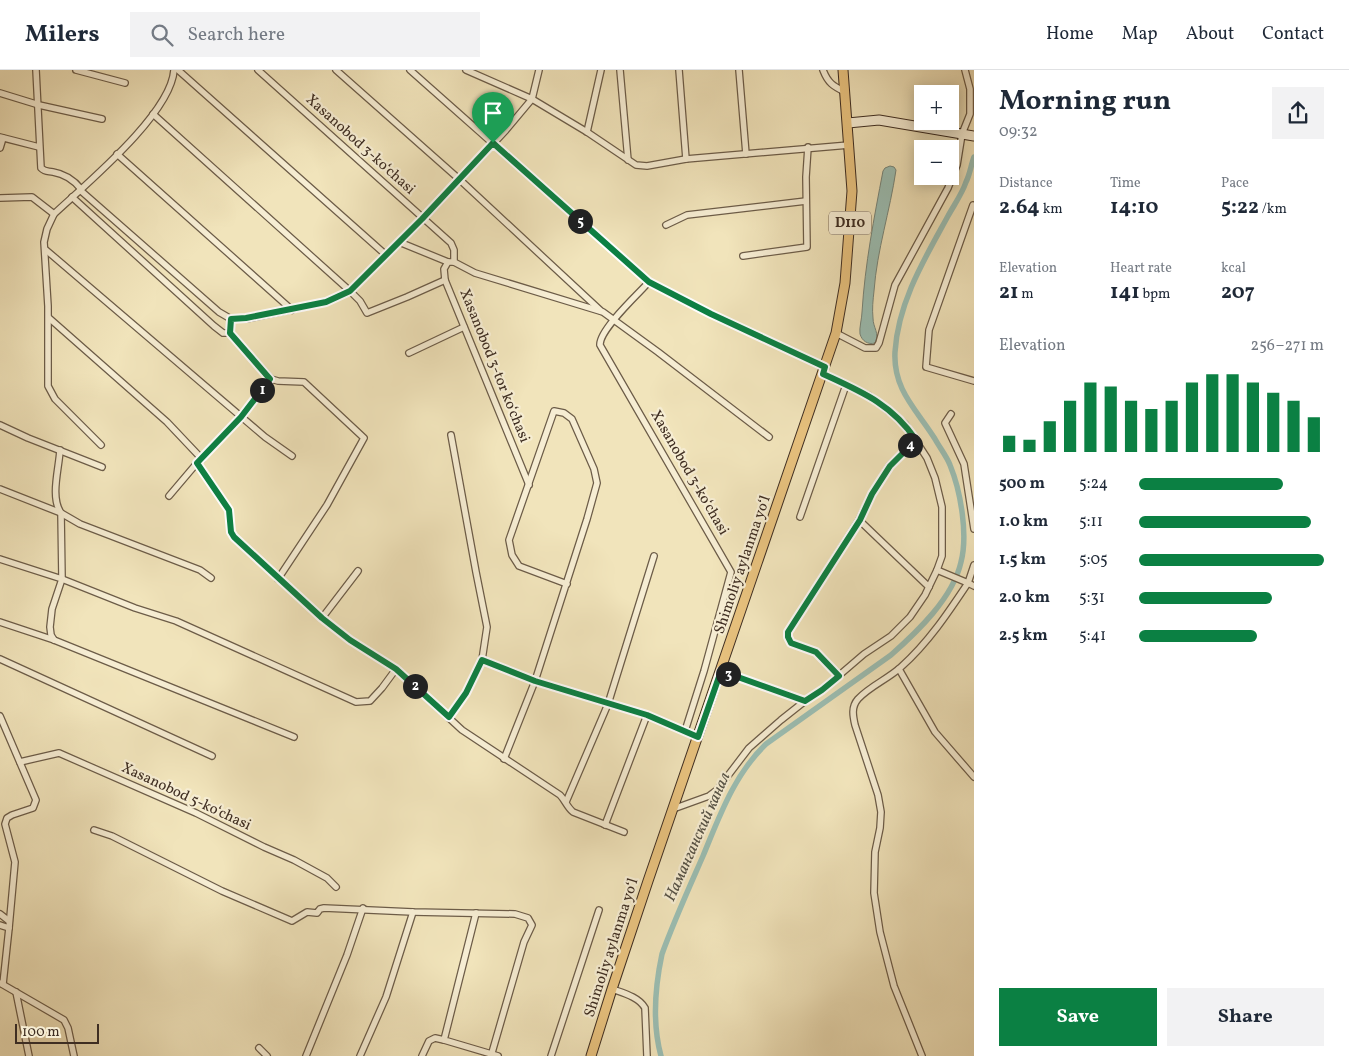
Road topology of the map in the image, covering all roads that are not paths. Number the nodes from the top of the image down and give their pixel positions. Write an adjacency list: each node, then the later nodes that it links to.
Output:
1 (36, 70): 22 (street)
2 (76, 70): 18 (street)
3 (174, 70): 23 (street)
4 (178, 70): 49 (street)
5 (258, 70): 45 (street, Xasanobod 3-koʻchasi)
6 (336, 70): 38 (street)
7 (410, 70): 29 (street)
8 (466, 70): 17 (street)
9 (539, 70): 21 (street)
10 (601, 70): 26 (street)
11 (620, 70): 37 (street)
12 (679, 70): 36 (street)
13 (739, 70): 35 (street)
14 (823, 70): 19 (street)
15 (843, 70): 19 (main road, Shimoliy aylanma yoʻl / D110)
16 (965, 70): 27 (street)
17 (476, 72): 21 (street)
18 (125, 83)
19 (845, 92): 25 (main road, Shimoliy aylanma yoʻl / D110)
20 (0, 93): 22 (street)
21 (532, 99): 26 (street); 29 (street)
22 (39, 104): 24 (street); 33 (street)
23 (153, 114): 34 (street); 54 (street)
24 (102, 119)
25 (848, 123): 27 (main road); 30 (main road, Shimoliy aylanma yoʻl / D110)
26 (587, 132): 37 (street)
27 (967, 135): 62 (street)
28 (1, 137): 32 (street); 33 (street)
29 (493, 143): 38 (street); 53 (street)
30 (849, 145): 31 (street); 62 (main road, Shimoliy aylanma yoʻl / D110)
31 (808, 147): 35 (street); 42 (street)
32 (0, 148)
33 (39, 148): 39 (street)
34 (117, 154): 39 (street); 55 (street)
35 (746, 154): 36 (street)
36 (686, 159): 37 (street)
37 (628, 160)
38 (459, 179): 45 (street); 56 (street)
39 (81, 189): 40 (street); 58 (street)
40 (72, 197): 44 (street); 61 (street)
41 (0, 198): 44 (street)
42 (806, 201): 46 (street); 50 (street)
43 (973, 205): 66 (street)
44 (54, 214): 48 (street)
45 (422, 219): 47 (street); 51 (street, Xasanobod 3-koʻchasi)
46 (666, 225)
47 (399, 242): 49 (street); 51 (street)
48 (46, 250): 57 (street); 69 (street)
49 (386, 255): 54 (street)
50 (743, 256)
51 (451, 262): 52 (street, Xasanobod 3-tor koʻchasi); 56 (street)
52 (445, 280): 54 (street); 60 (street, Xasanobod 3-tor koʻchasi)
53 (649, 282): 59 (street); 64 (street)
54 (350, 291): 55 (street)
55 (292, 310): 58 (street)
56 (603, 312): 59 (street)
57 (49, 318): 74 (street); 77 (street)
58 (231, 319): 61 (street)
59 (613, 321): 72 (street); 113 (street, Xasanobod 3-koʻchasi)
60 (464, 327): 63 (street); 80 (street, Xasanobod 3-tor koʻchasi)
61 (230, 333): 65 (street)
62 (836, 333): 64 (main road, Shimoliy aylanma yoʻl / D110)
63 (409, 354)
64 (824, 370): 67 (street); 105 (main road, Shimoliy aylanma yoʻl / D110)
65 (270, 379): 69 (street); 94 (street)
66 (974, 381)
67 (846, 385): 73 (street); 84 (street)
68 (951, 414): 86 (street)
69 (241, 417): 76 (street); 77 (street)
70 (0, 425): 75 (street)
71 (452, 435): 102 (street)
72 (769, 437)
73 (916, 440): 85 (street); 91 (street)
74 (101, 445)
75 (60, 450): 79 (street); 83 (street)
76 (292, 456)
77 (202, 459): 78 (street)
78 (197, 463): 82 (street); 94 (street)
79 (102, 467)
80 (529, 485): 96 (street); 96 (street)
81 (0, 489): 83 (street)
82 (169, 496)
83 (61, 514): 92 (street); 93 (street)
84 (800, 517)
85 (860, 520): 97 (street); 106 (street)
86 (974, 529)
87 (654, 556): 109 (street)
88 (0, 559): 93 (street)
89 (974, 566): 95 (street)
90 (358, 571): 98 (street)
91 (939, 571): 95 (street); 97 (street)
92 (211, 578)
93 (62, 579): 100 (street); 103 (street)
94 (278, 579): 98 (street)
95 (969, 583): 104 (street)
96 (567, 584): 107 (street)
97 (929, 587): 106 (street)
98 (322, 618): 103 (street)
99 (0, 622): 100 (street)
100 (54, 640): 114 (street)
101 (0, 659): 116 (street)
102 (482, 660): 107 (street); 112 (street)
103 (396, 669): 112 (street)
104 (900, 669): 119 (street); 149 (street)
105 (721, 671): 108 (street); 115 (main road, Shimoliy aylanma yoʻl / D110)
106 (839, 676): 108 (street)
107 (535, 681): 109 (street); 117 (street)
108 (805, 701): 121 (street)
109 (608, 704): 110 (street); 120 (street)
110 (647, 715): 113 (street); 122 (street)
111 (0, 716): 118 (street)
112 (449, 717): 117 (street)
113 (684, 731): 115 (street)
114 (294, 737)
115 (698, 737): 121 (main road, Shimoliy aylanma yoʻl / D110)
116 (212, 756)
117 (504, 759): 120 (street)
118 (20, 762): 125 (street, Xasanobod 5-koʻchasi); 131 (street)
119 (974, 777)
120 (566, 802): 122 (street)
121 (673, 809): 135 (main road, Shimoliy aylanma yoʻl / D110)
122 (605, 825): 124 (street)
123 (94, 830): 126 (street)
124 (624, 832)
125 (336, 886)
126 (363, 908): 128 (street); 143 (street)
127 (599, 910): 146 (street)
128 (413, 912): 129 (street); 144 (street)
129 (476, 913): 137 (street); 139 (street)
130 (0, 914): 131 (street)
131 (9, 921): 133 (street)
132 (0, 925): 133 (street)
133 (8, 928): 134 (street)
134 (2, 984): 136 (street)
135 (612, 989): 147 (main road, Shimoliy aylanma yoʻl / D110); 148 (street)
136 (16, 992): 140 (street); 141 (street)
137 (444, 1040): 139 (street); 145 (street)
138 (259, 1048): 142 (street)
139 (494, 1055)
140 (29, 1056)
141 (74, 1056)
142 (267, 1056)
143 (306, 1056)
144 (360, 1056)
145 (422, 1056)
146 (551, 1056)
147 (591, 1056)
148 (647, 1056)
149 (922, 1056)

